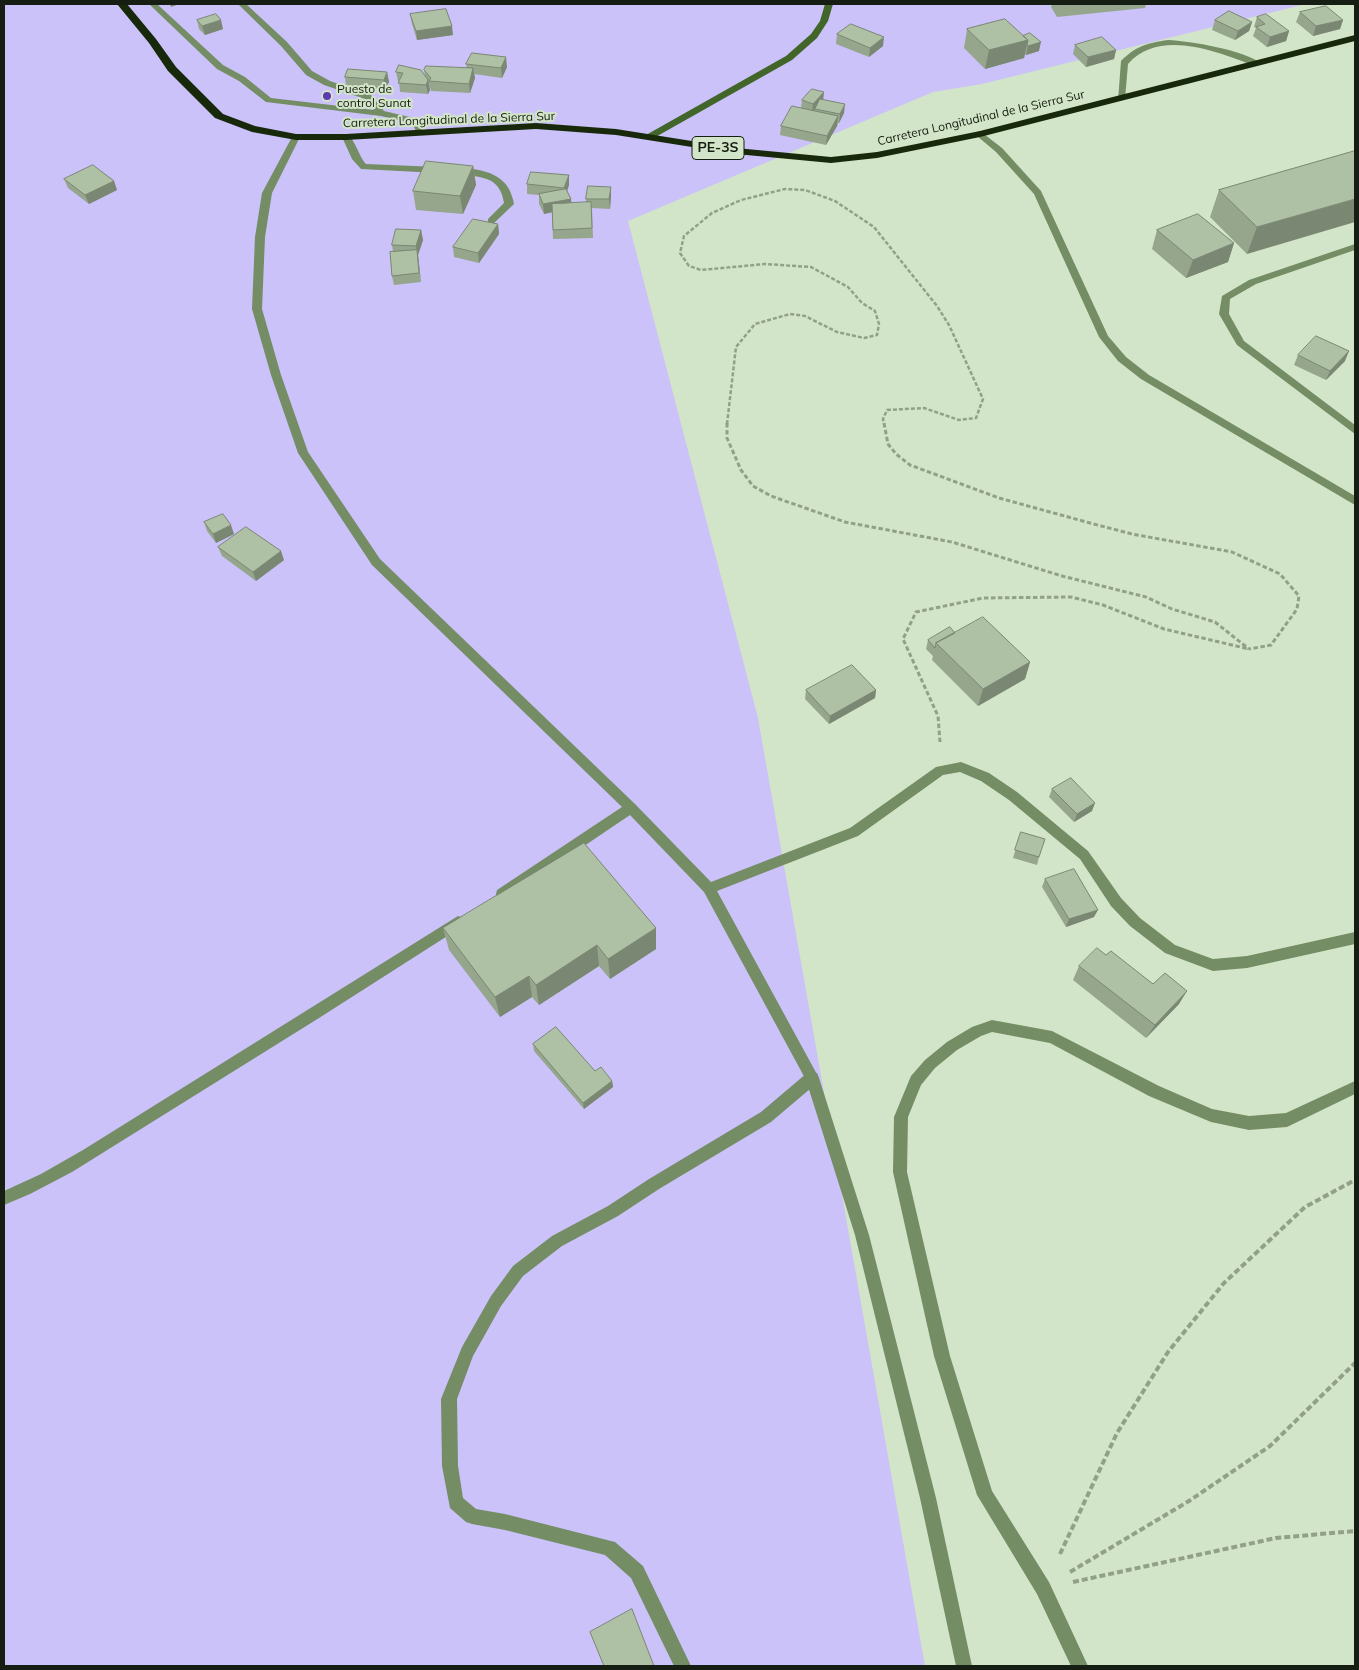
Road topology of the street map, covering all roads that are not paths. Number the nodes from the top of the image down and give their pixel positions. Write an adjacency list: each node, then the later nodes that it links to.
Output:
1 (122, 4): 11 (highway, Carretera Longitudinal de la Sierra Sur / PE-3S)
2 (154, 4): 8 (street)
3 (242, 4): 8 (street)
4 (829, 4): 13 (street)
5 (1355, 38): 6 (highway, Carretera Longitudinal de la Sierra Sur / PE-3S)
6 (1258, 64): 7 (highway, Carretera Longitudinal de la Sierra Sur / PE-3S); 7 (street)
7 (1121, 99): 10 (highway, Carretera Longitudinal de la Sierra Sur / PE-3S)
8 (381, 113): 9 (street)
9 (421, 133): 12 (highway, Carretera Longitudinal de la Sierra Sur / PE-3S); 13 (highway, Carretera Longitudinal de la Sierra Sur / PE-3S)
10 (980, 134): 13 (highway, Carretera Longitudinal de la Sierra Sur / PE-3S); 17 (street)
11 (296, 136): 12 (highway, Carretera Longitudinal de la Sierra Sur / PE-3S); 18 (street)
12 (346, 137): 14 (street)
13 (649, 137)
14 (492, 221)
15 (1355, 247): 16 (street)
16 (1355, 430)
17 (1355, 501)
18 (631, 808): 19 (street); 20 (street)
19 (709, 888): 22 (street); 23 (street)
20 (495, 899)
21 (471, 915): 25 (street)
22 (1355, 938)
23 (812, 1078): 26 (street); 27 (street)
24 (1355, 1087): 28 (street)
25 (4, 1198)
26 (683, 1666)
27 (964, 1666)
28 (1080, 1666)

